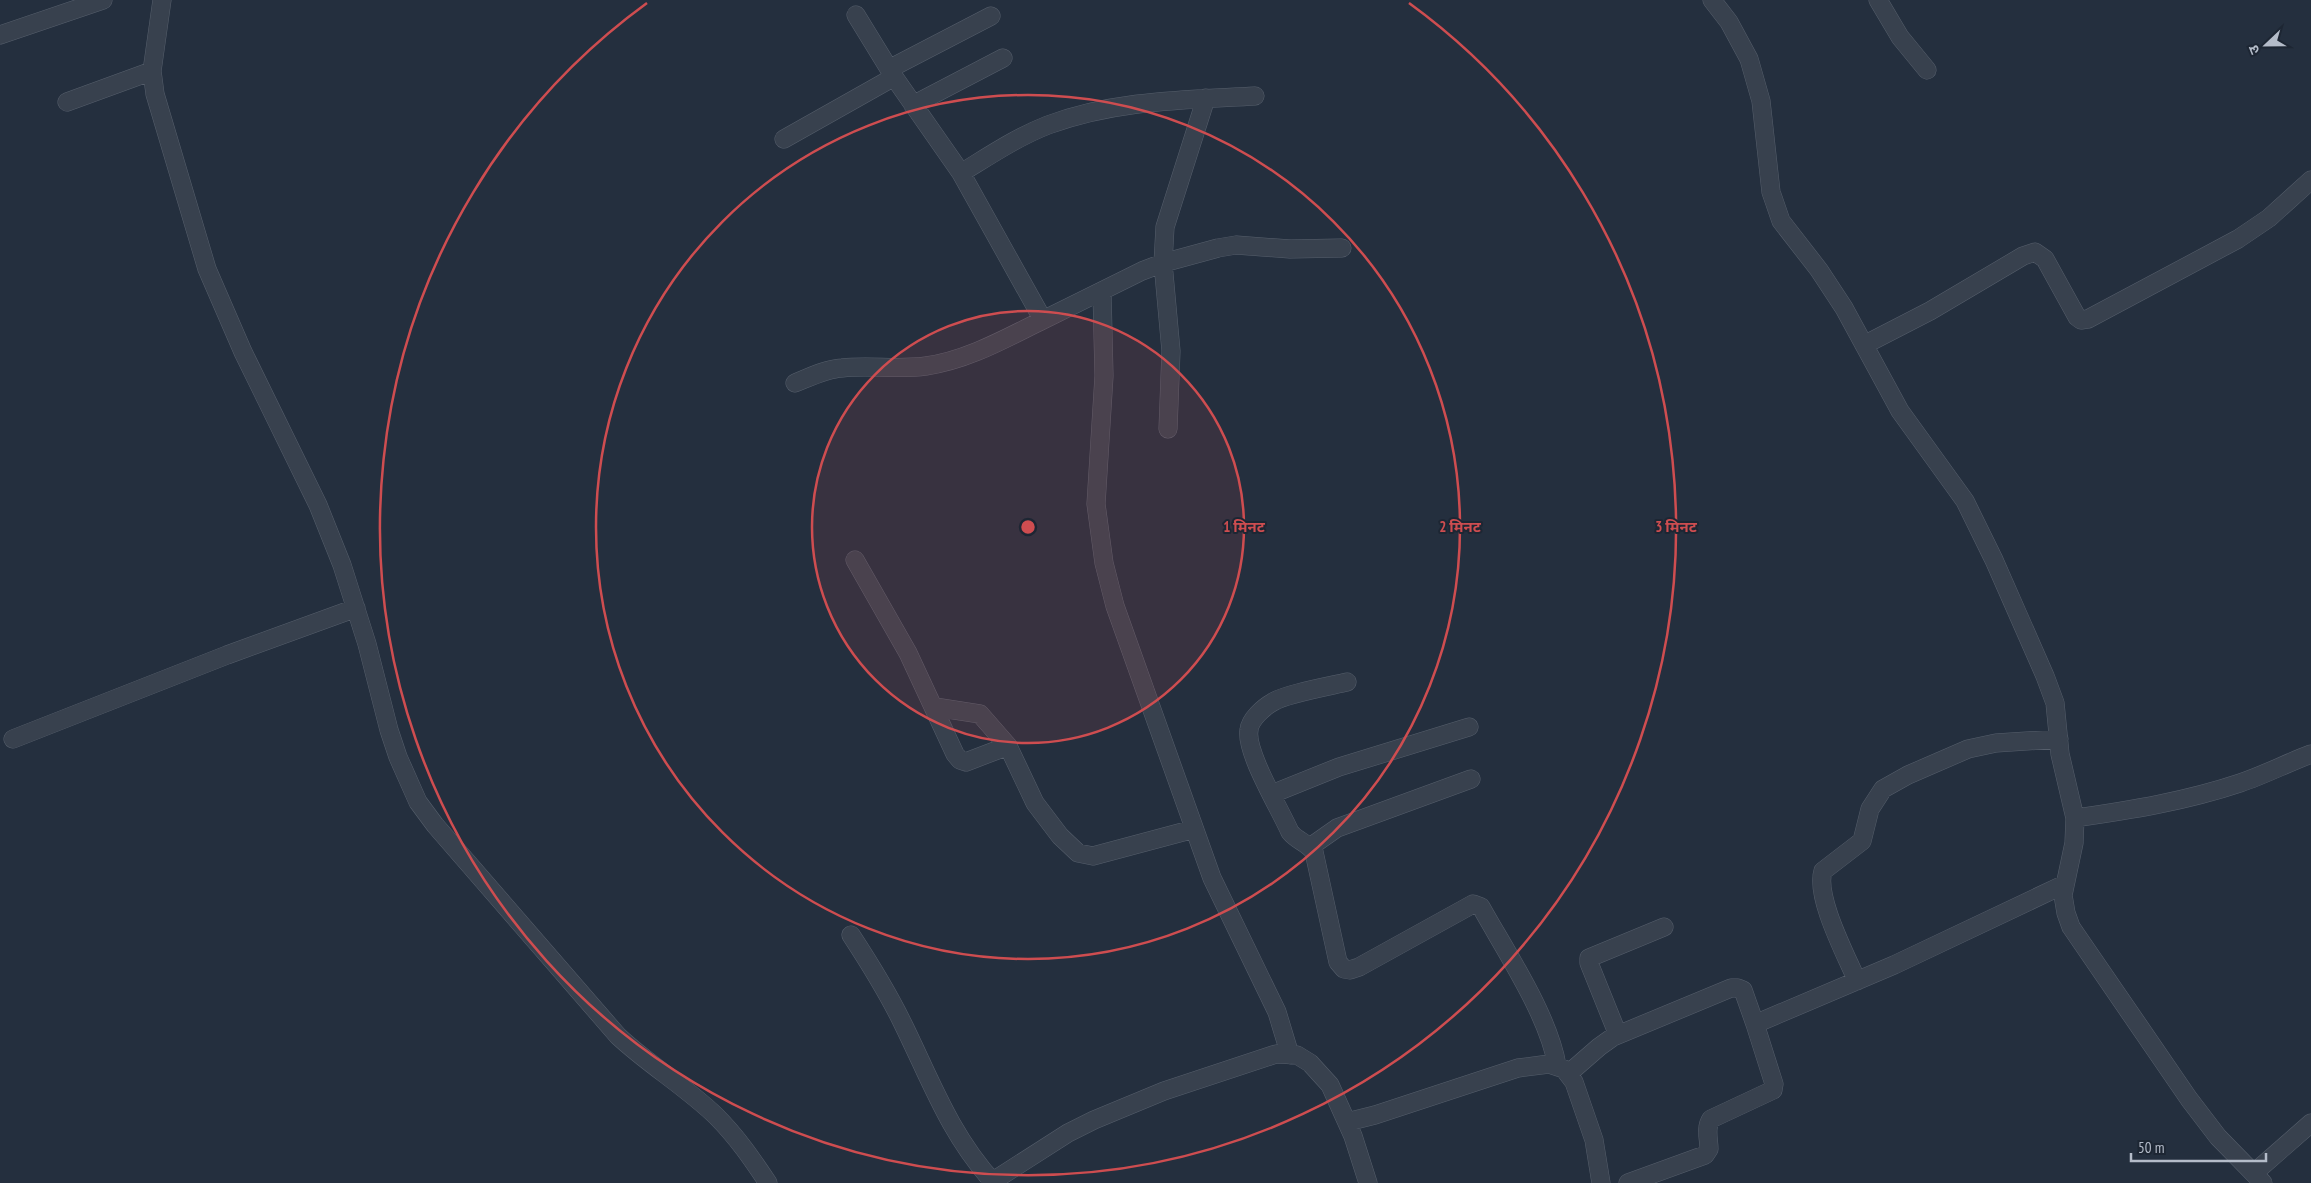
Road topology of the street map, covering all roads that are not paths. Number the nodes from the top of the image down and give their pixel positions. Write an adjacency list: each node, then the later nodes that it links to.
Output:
1 (102, 0): 7 (street)
2 (162, 0): 10 (street)
3 (1712, 0): 23 (street)
4 (1878, 0): 9 (street)
5 (856, 15): 11 (street)
6 (991, 16): 11 (street)
7 (0, 34)
8 (1003, 58): 15 (street)
9 (1927, 70)
10 (152, 71): 14 (street); 27 (street)
11 (891, 73): 15 (street); 16 (street)
12 (1255, 96): 13 (street)
13 (1206, 98): 17 (street); 20 (street)
14 (67, 102)
15 (913, 105): 17 (street)
16 (784, 139)
17 (960, 173): 22 (street)
18 (2311, 180): 23 (street)
19 (1342, 248): 20 (street)
20 (1163, 263): 21 (street); 25 (street)
21 (1102, 292): 22 (street); 38 (street)
22 (1043, 320): 24 (street)
23 (1864, 345): 32 (street)
24 (795, 383)
25 (1168, 429)
26 (855, 560): 29 (street)
27 (356, 608): 31 (street); 51 (street)
28 (1347, 682): 36 (street)
29 (935, 706): 33 (street); 33 (street)
30 (1469, 727): 36 (street)
31 (13, 739)
32 (2059, 739): 37 (street); 43 (street)
33 (1008, 746): 38 (street)
34 (2311, 754): 37 (street)
35 (1471, 779): 39 (street)
36 (1272, 794): 39 (street)
37 (2076, 818): 40 (street)
38 (1194, 829): 46 (street)
39 (1310, 847): 47 (street)
40 (2065, 884): 43 (street); 50 (street)
41 (1664, 927): 45 (street)
42 (851, 935): 52 (street)
43 (1857, 981): 44 (street)
44 (1756, 1024): 45 (street); 55 (street)
45 (1618, 1035): 47 (street)
46 (1290, 1055): 48 (street); 52 (street)
47 (1563, 1070): 48 (street); 54 (street)
48 (1361, 1119): 53 (street)
49 (2311, 1123): 50 (street)
50 (2258, 1178)
51 (768, 1183)
52 (992, 1183)
53 (1368, 1183)
54 (1601, 1183)
55 (1628, 1183)

